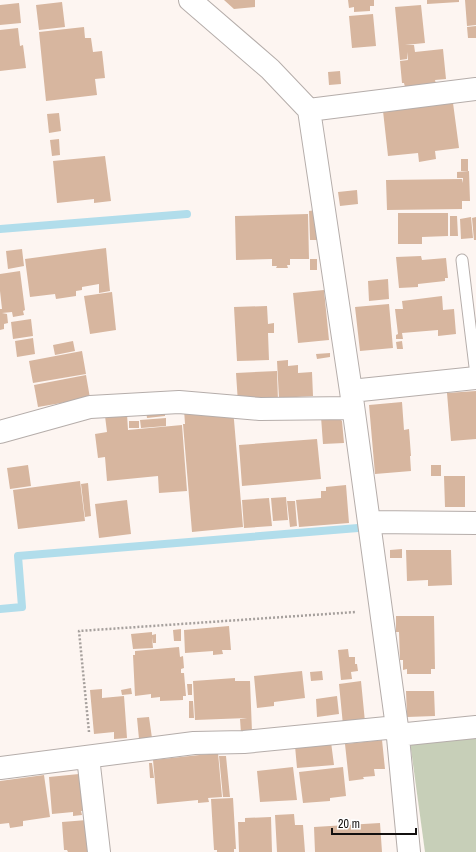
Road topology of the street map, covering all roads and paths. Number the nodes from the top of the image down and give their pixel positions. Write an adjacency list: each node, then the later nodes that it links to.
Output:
1 (190, 0): 3 (street)
2 (476, 89): 3 (street)
3 (309, 110): 6 (street)
4 (462, 260): 5 (lane)
5 (476, 377): 6 (street)
6 (352, 400): 7 (street); 8 (street)
7 (0, 432)
8 (369, 522): 9 (street); 10 (street)
9 (476, 523)
10 (381, 611): 12 (street); 13 (path)
11 (476, 727): 12 (street)
12 (397, 731): 13 (street); 16 (street)
13 (89, 757): 14 (street); 15 (street)
14 (0, 768)
15 (99, 852)
16 (409, 852)

